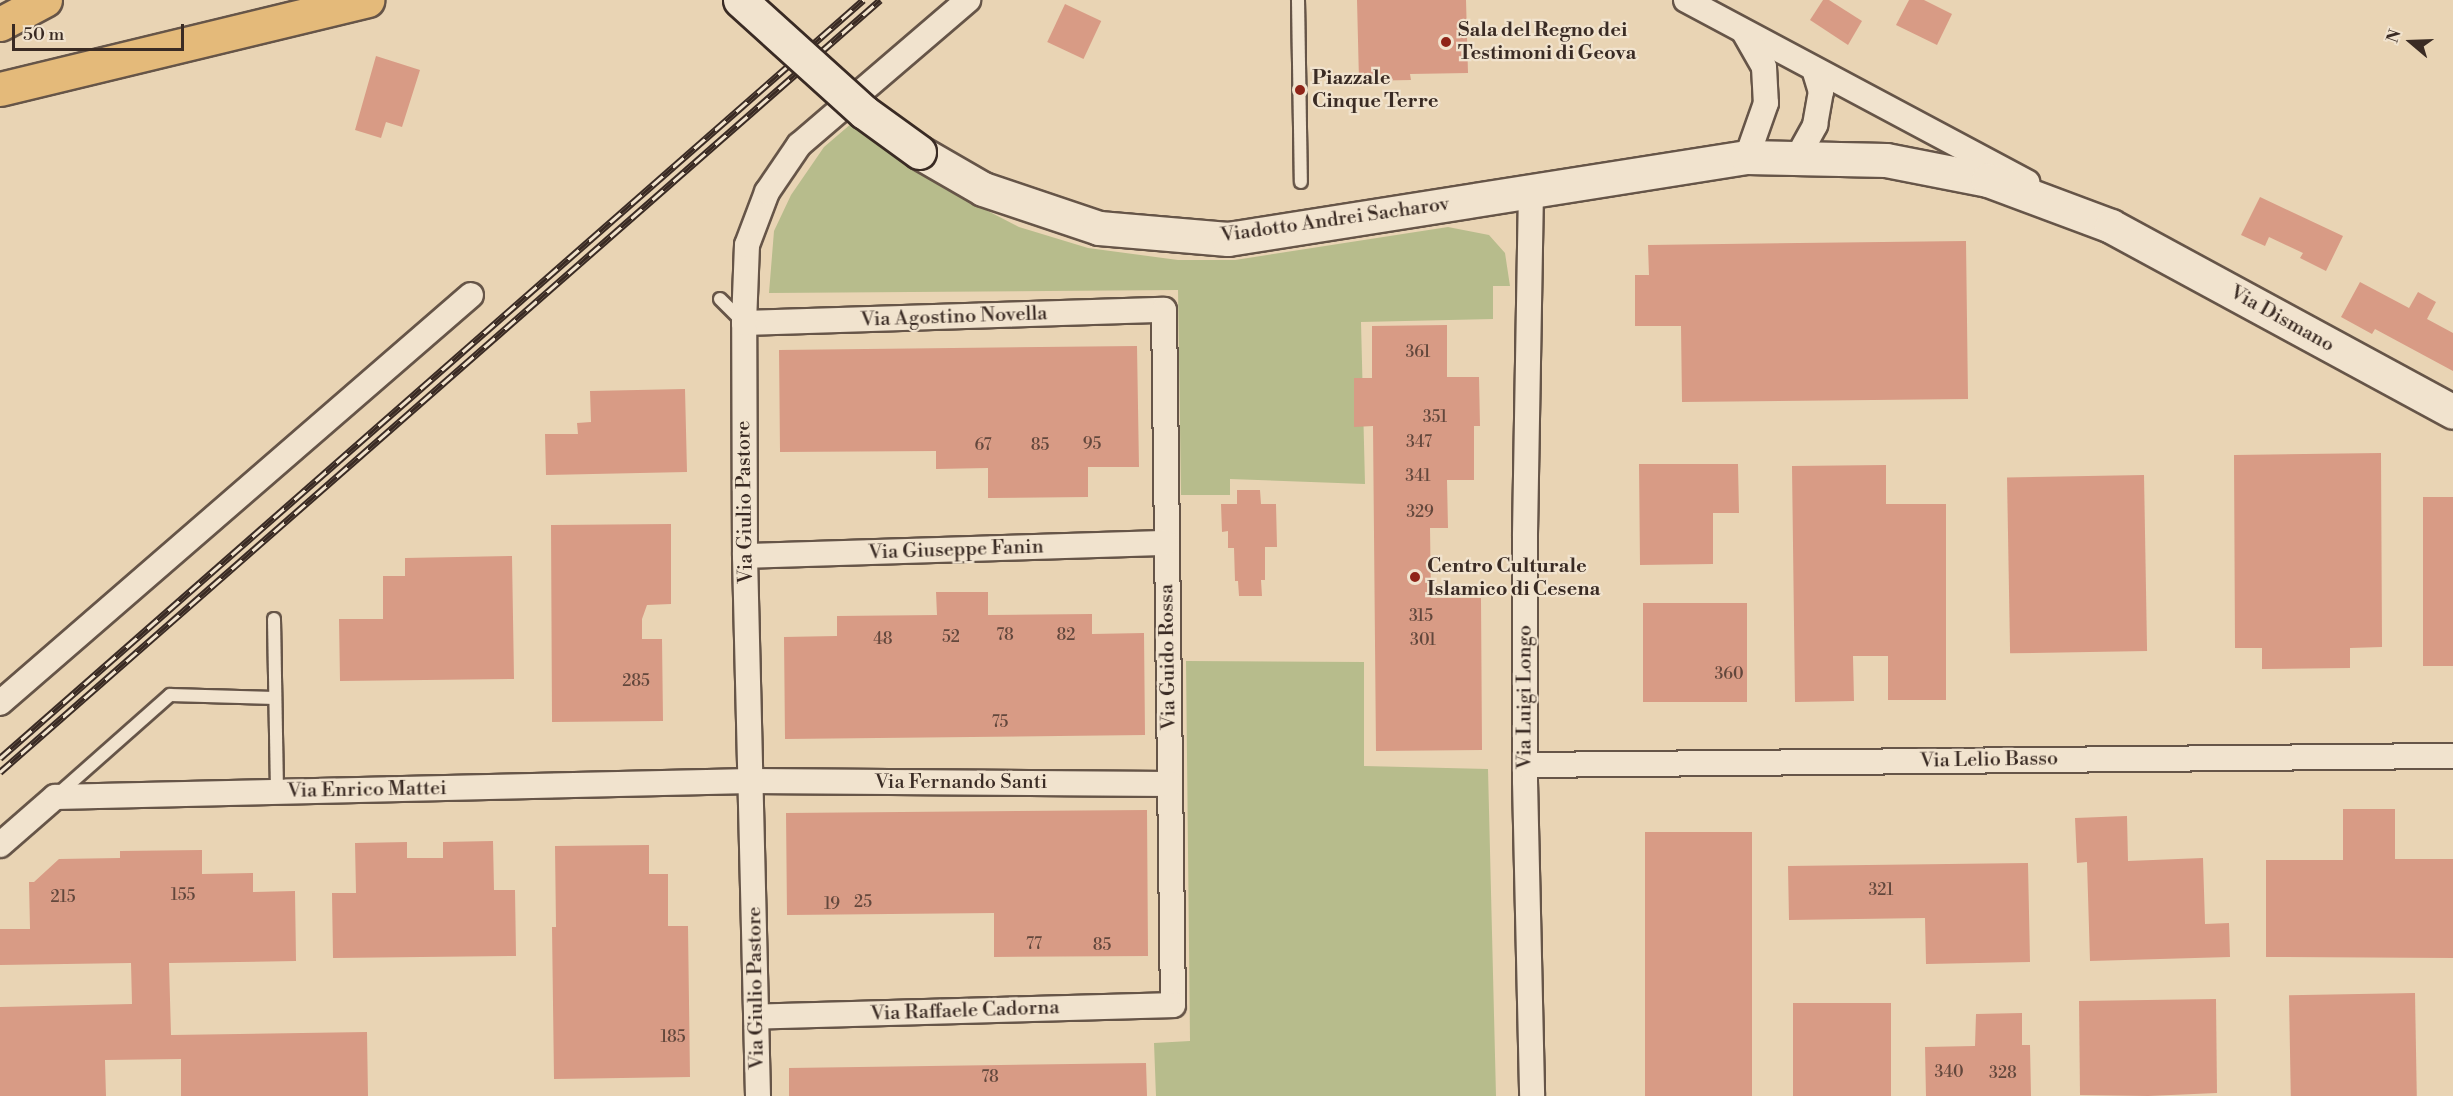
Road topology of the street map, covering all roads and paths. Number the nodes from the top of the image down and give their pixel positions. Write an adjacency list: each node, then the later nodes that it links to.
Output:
1 (45, 0): 7 (highway)
2 (367, 0): 10 (highway)
3 (740, 0): 14 (main road, Viadotto Andrei Sacharov, bridge)
4 (968, 0): 19 (street, Via Giulio Pastore)
5 (1298, 0): 13 (lane)
6 (1686, 0): 8 (street, Via Dismano)
7 (0, 24)
8 (1744, 32): 9 (street, Via Dismano); 11 (street)
9 (1814, 69): 12 (street); 15 (street, Via Dismano)
10 (0, 89)
11 (1747, 157): 12 (main road, Via Dismano); 14 (main road, Viadotto Andrei Sacharov)
12 (1797, 158): 15 (main road, Via Dismano)
13 (1301, 182)
14 (1531, 190): 27 (street, Via Luigi Longo)
15 (2111, 226): 20 (main road, Via Dismano)
16 (471, 295): 25 (street)
17 (720, 299): 19 (lane)
18 (1164, 310): 19 (street, Via Agostino Novella); 21 (street, Via Guido Rossa)
19 (744, 323): 22 (street, Via Giulio Pastore)
20 (2453, 412)
21 (1166, 543): 22 (street, Via Giuseppe Fanin); 29 (street, Via Guido Rossa)
22 (745, 556): 28 (street, Via Giulio Pastore)
23 (274, 619): 24 (lane)
24 (275, 699): 30 (lane); 31 (lane)
25 (0, 702)
26 (2453, 756): 27 (street, Via Lelio Basso)
27 (1526, 765): 36 (street, Via Luigi Longo)
28 (751, 781): 29 (street, Via Fernando Santi); 30 (street, Via Enrico Mattei); 34 (street, Via Giulio Pastore)
29 (1170, 784): 33 (street, Via Guido Rossa)
30 (277, 792): 31 (street, Via Enrico Mattei)
31 (55, 797): 32 (street)
32 (0, 845)
33 (1173, 1005): 34 (street, Via Raffaele Cadorna)
34 (756, 1017): 35 (street, Via Giulio Pastore)
35 (758, 1096)
36 (1532, 1096)

